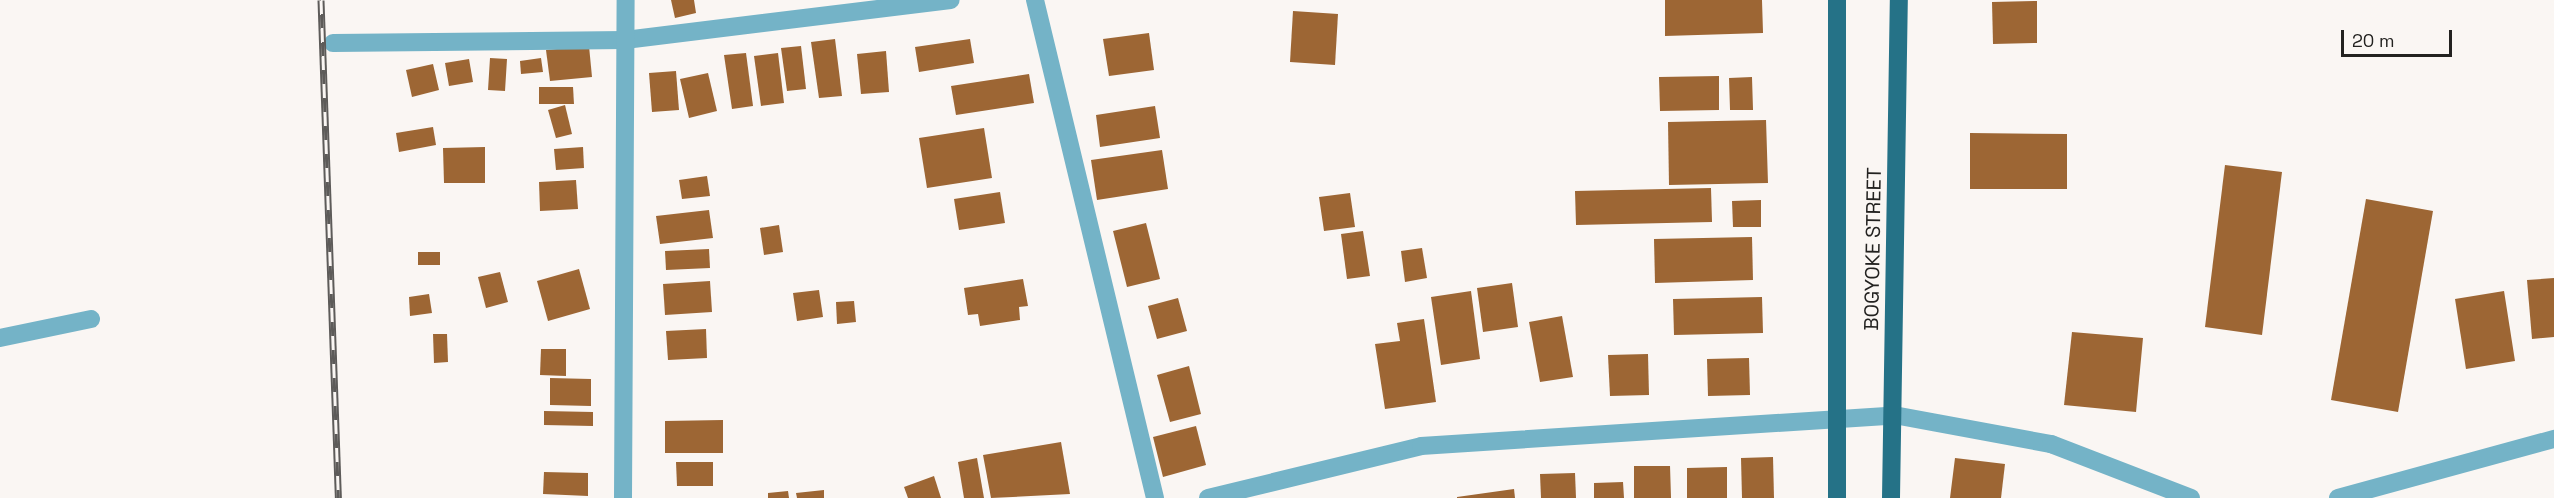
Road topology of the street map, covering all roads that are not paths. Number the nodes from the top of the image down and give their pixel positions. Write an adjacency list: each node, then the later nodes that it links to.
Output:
1 (626, 0): 6 (street)
2 (951, 0): 6 (street)
3 (1035, 0): 14 (street)
4 (1837, 0): 11 (main road, BOGYOKE STREET)
5 (1899, 0): 10 (main road, BOGYOKE STREET)
6 (625, 40): 7 (street); 13 (street)
7 (333, 43)
8 (92, 319): 9 (street)
9 (0, 338)
10 (1894, 415): 11 (street); 17 (main road, BOGYOKE STREET); 18 (street)
11 (1839, 418): 15 (street); 16 (main road, BOGYOKE STREET)
12 (2554, 439): 19 (street)
13 (623, 498)
14 (1155, 498)
15 (1208, 498)
16 (1837, 498)
17 (1891, 498)
18 (2191, 498)
19 (2338, 498)

